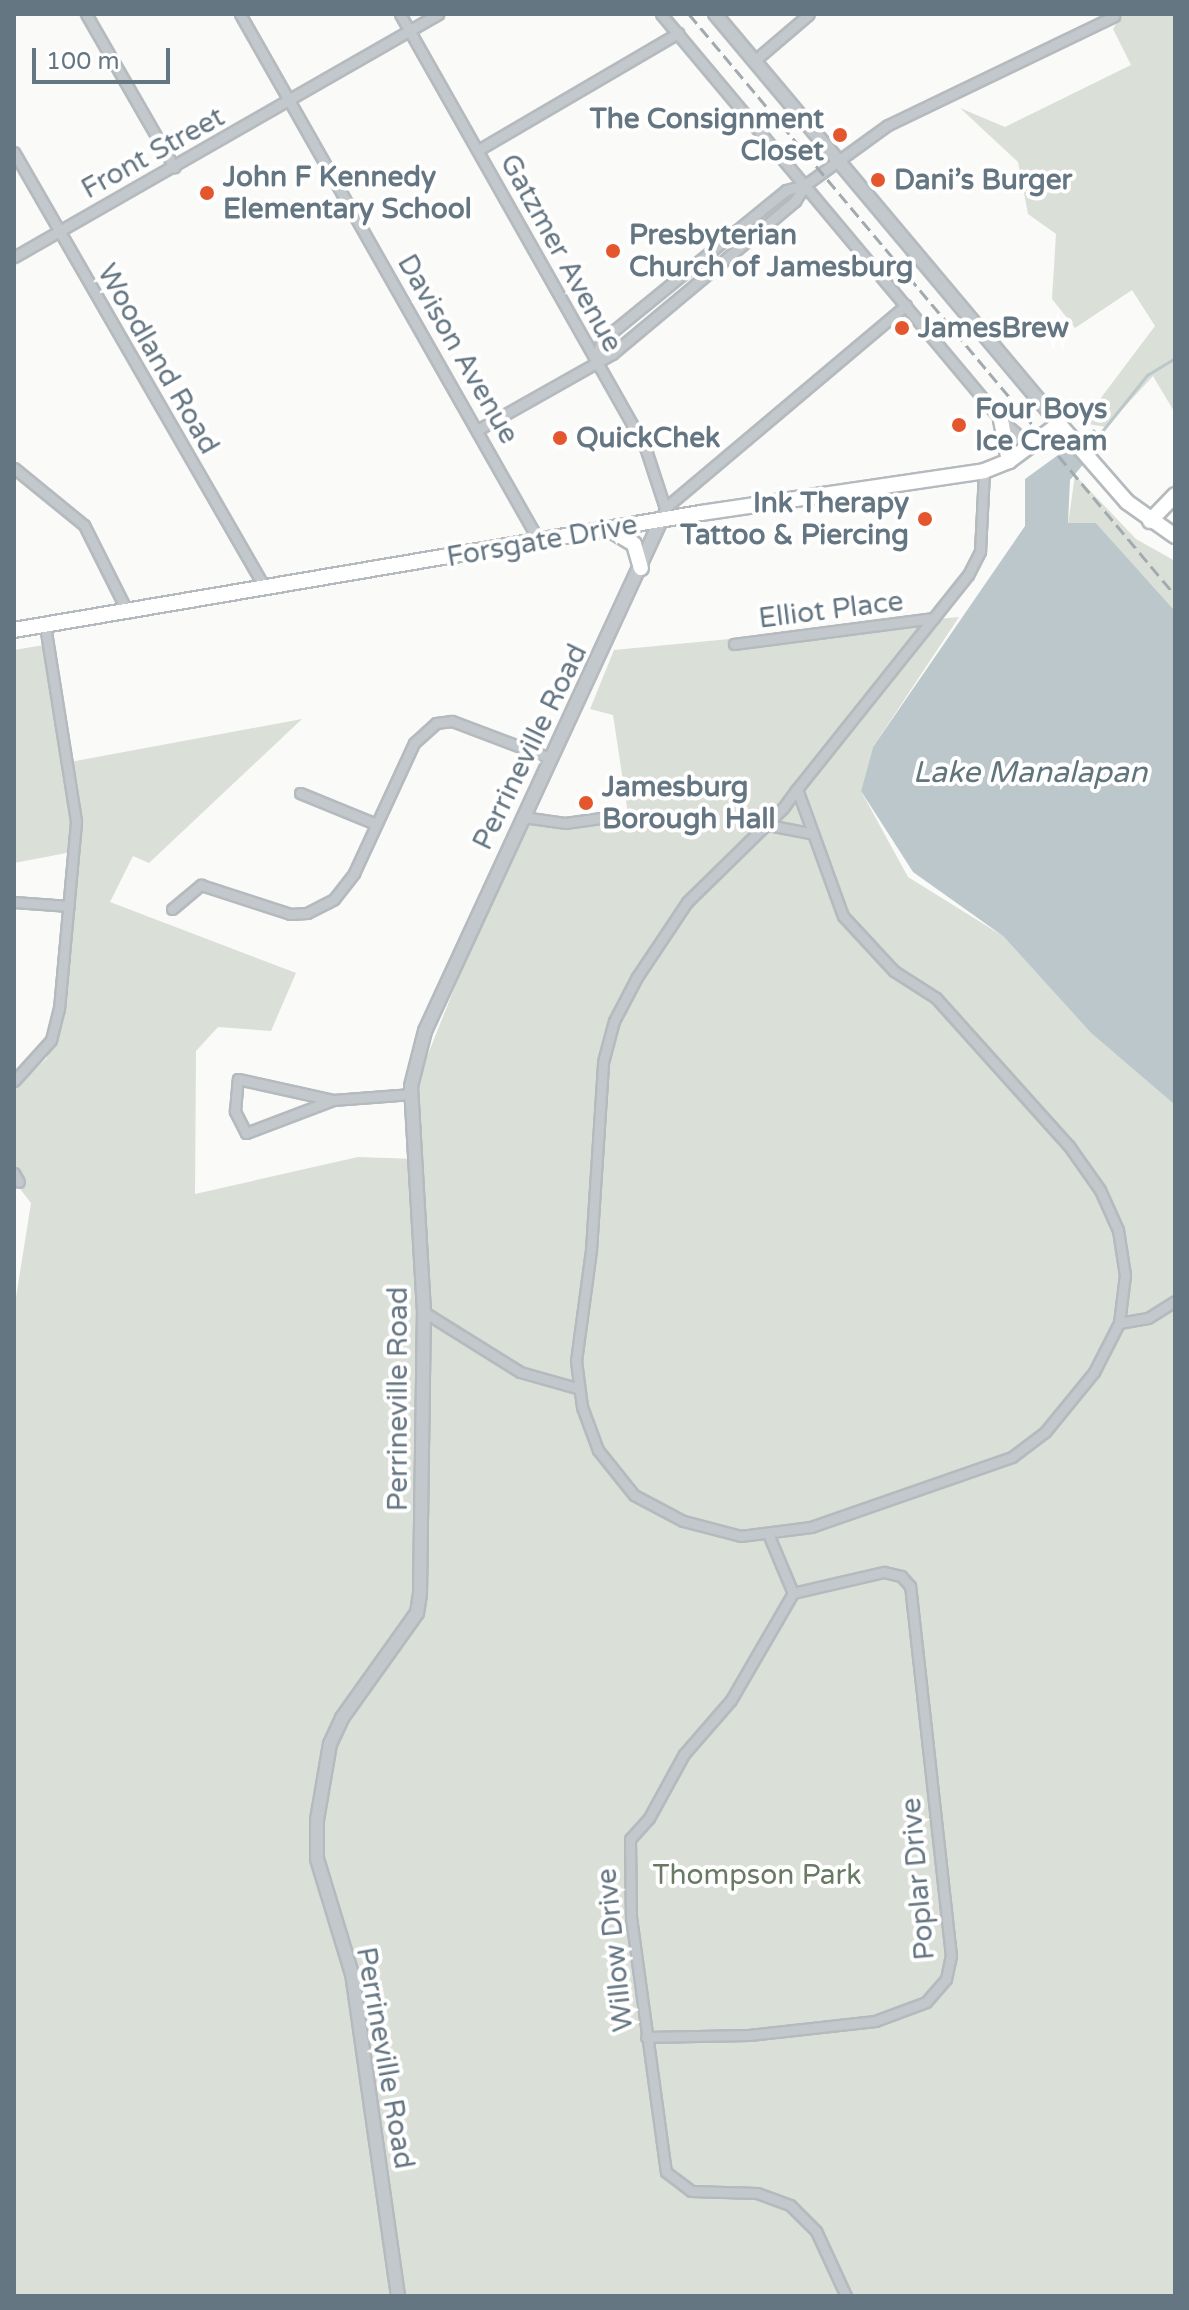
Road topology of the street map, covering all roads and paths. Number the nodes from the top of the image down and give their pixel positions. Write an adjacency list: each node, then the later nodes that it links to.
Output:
1 (86, 14): 16 (street)
2 (240, 14): 12 (street, Davison Avenue)
3 (400, 14): 9 (street, Gatzmer Avenue)
4 (438, 14): 9 (street, Front Street)
5 (661, 14): 10 (street)
6 (715, 14): 11 (street)
7 (809, 14): 11 (street)
8 (1114, 16): 15 (street)
9 (409, 31): 12 (street, Front Street); 13 (street, Gatzmer Avenue)
10 (678, 33): 13 (street); 17 (street)
11 (754, 61): 15 (street)
12 (290, 100): 16 (street, Front Street); 24 (street, Davison Avenue)
13 (478, 150): 21 (street, Gatzmer Avenue)
14 (14, 152): 18 (street, Woodland Road)
15 (839, 160): 17 (street); 23 (street)
16 (174, 167): 18 (street, Front Street)
17 (805, 185): 20 (street); 21 (street); 21 (street)
18 (59, 231): 19 (street, Front Street); 36 (street, Woodland Road)
19 (14, 257)
20 (906, 305): 22 (street); 30 (street)
21 (596, 360): 24 (street); 30 (street, Gatzmer Avenue)
22 (1001, 420): 25 (street); 26 (main road)
23 (1059, 424): 25 (main road, Forsgate Drive); 31 (main road)
24 (479, 429): 34 (street, Davison Avenue)
25 (1030, 445): 26 (main road, Forsgate Drive)
26 (1009, 461): 28 (main road, Forsgate Drive)
27 (14, 468): 37 (street)
28 (984, 471): 30 (main road, Forsgate Drive); 38 (street)
29 (1175, 495): 31 (main road)
30 (663, 514): 32 (main road, Forsgate Drive); 35 (street, Perrineville Road)
31 (1150, 521): 33 (main road)
32 (608, 529): 34 (main road, Forsgate Drive); 35 (main road)
33 (1175, 536)
34 (539, 541): 36 (main road, Forsgate Drive)
35 (641, 568): 42 (street, Perrineville Road)
36 (265, 588): 37 (main road, Forsgate Drive)
37 (128, 613): 39 (main road, Forsgate Drive)
38 (933, 618): 41 (street, Elliot Place); 43 (street)
39 (45, 625): 40 (main road, Forsgate Drive); 51 (street)
40 (14, 630)
41 (734, 644)
42 (550, 758): 46 (street, Perrineville Road); 47 (street)
43 (797, 789): 48 (street); 49 (street)
44 (300, 793): 47 (street)
45 (616, 816): 46 (street)
46 (523, 817): 54 (street, Perrineville Road)
47 (376, 824): 52 (street)
48 (768, 825): 49 (street); 59 (street)
49 (810, 833): 58 (street)
50 (14, 902): 51 (street)
51 (69, 906): 53 (street)
52 (172, 909)
53 (14, 1081)
54 (412, 1094): 55 (street); 57 (street, Perrineville Road)
55 (333, 1100): 55 (street)
56 (1175, 1301): 58 (street)
57 (424, 1312): 59 (street); 63 (street, Perrineville Road)
58 (1119, 1323): 60 (street)
59 (577, 1388): 60 (street)
60 (769, 1536): 61 (street)
61 (793, 1593): 62 (street, Willow Drive); 62 (street, Poplar Drive)
62 (646, 2037): 64 (street, Willow Drive)
63 (398, 2296)
64 (846, 2296)

